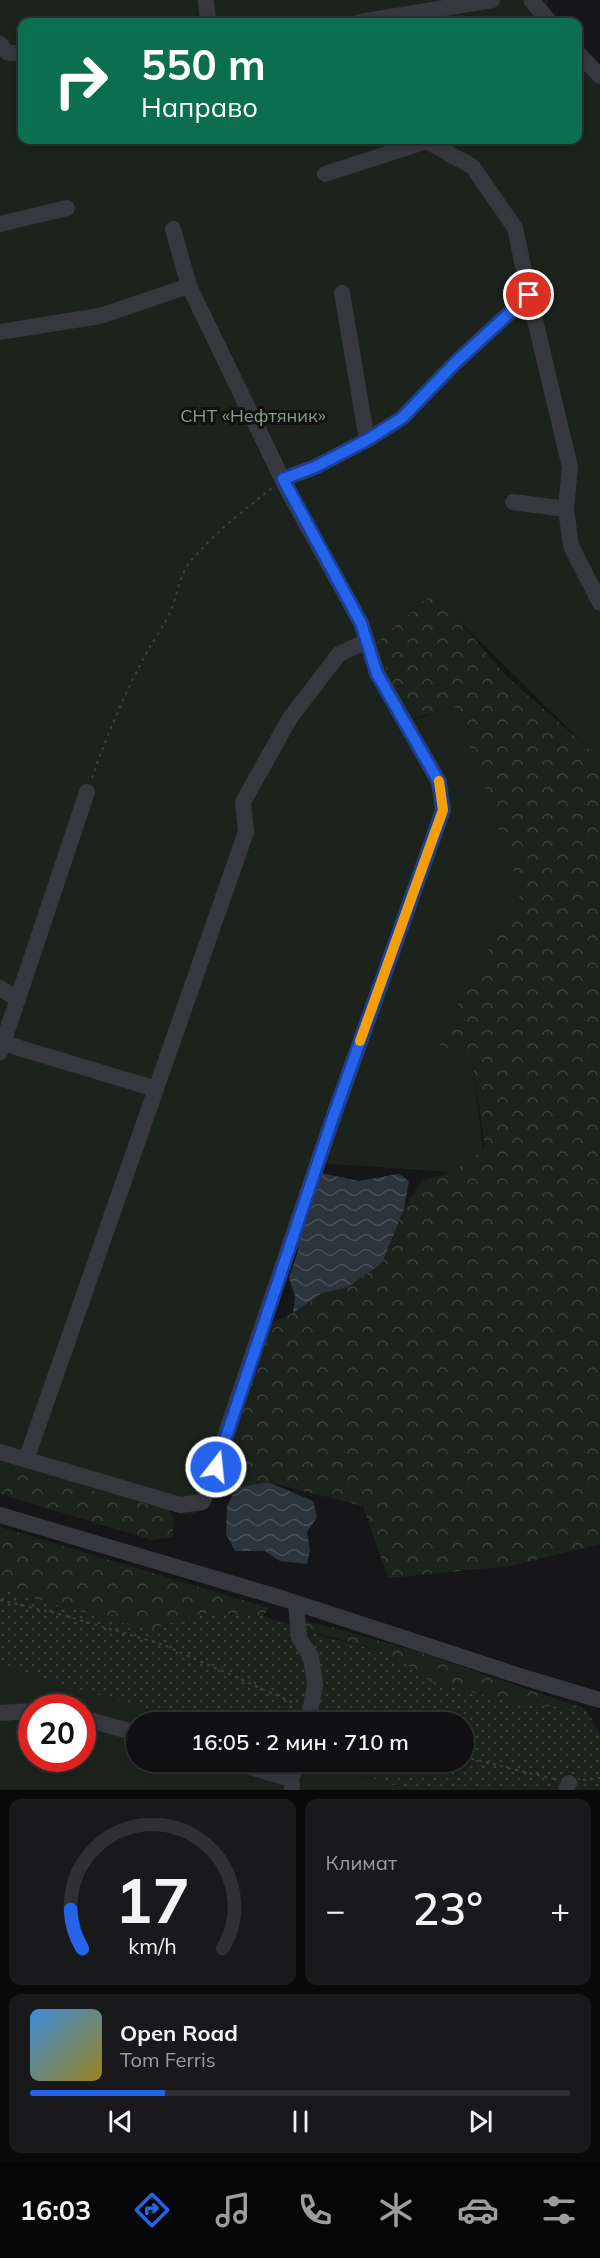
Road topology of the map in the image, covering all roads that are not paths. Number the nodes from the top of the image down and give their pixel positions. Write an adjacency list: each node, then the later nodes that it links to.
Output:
1 (206, 0): 4 (street)
2 (492, 0): 5 (street)
3 (531, 0): 6 (street)
4 (208, 18)
5 (384, 18)
6 (547, 18)
7 (0, 44): 8 (street)
8 (18, 53)
9 (582, 57): 10 (street)
10 (600, 76)
11 (418, 144): 13 (street)
12 (432, 144): 19 (street)
13 (325, 174)
14 (66, 208): 15 (street)
15 (0, 224)
16 (173, 229): 17 (street)
17 (189, 286): 20 (street); 22 (street)
18 (342, 293): 21 (street)
19 (529, 295): 21 (street); 24 (street)
20 (0, 332)
21 (367, 440): 22 (street)
22 (283, 479): 26 (street)
23 (513, 502): 24 (street)
24 (566, 509): 25 (street)
25 (600, 603)
26 (367, 641): 31 (street); 33 (street)
27 (87, 792): 29 (street)
28 (0, 988): 29 (street)
29 (18, 1000): 30 (street)
30 (2, 1048): 31 (street)
31 (156, 1089): 33 (street)
32 (0, 1452): 33 (street)
33 (26, 1460)
34 (0, 1515): 35 (street)
35 (296, 1603): 36 (street); 38 (street)
36 (600, 1700)
37 (18, 1712): 39 (street)
38 (310, 1712)
39 (0, 1713)
40 (96, 1722): 41 (street)
41 (126, 1731)
42 (259, 1772): 43 (street)
43 (291, 1784)

